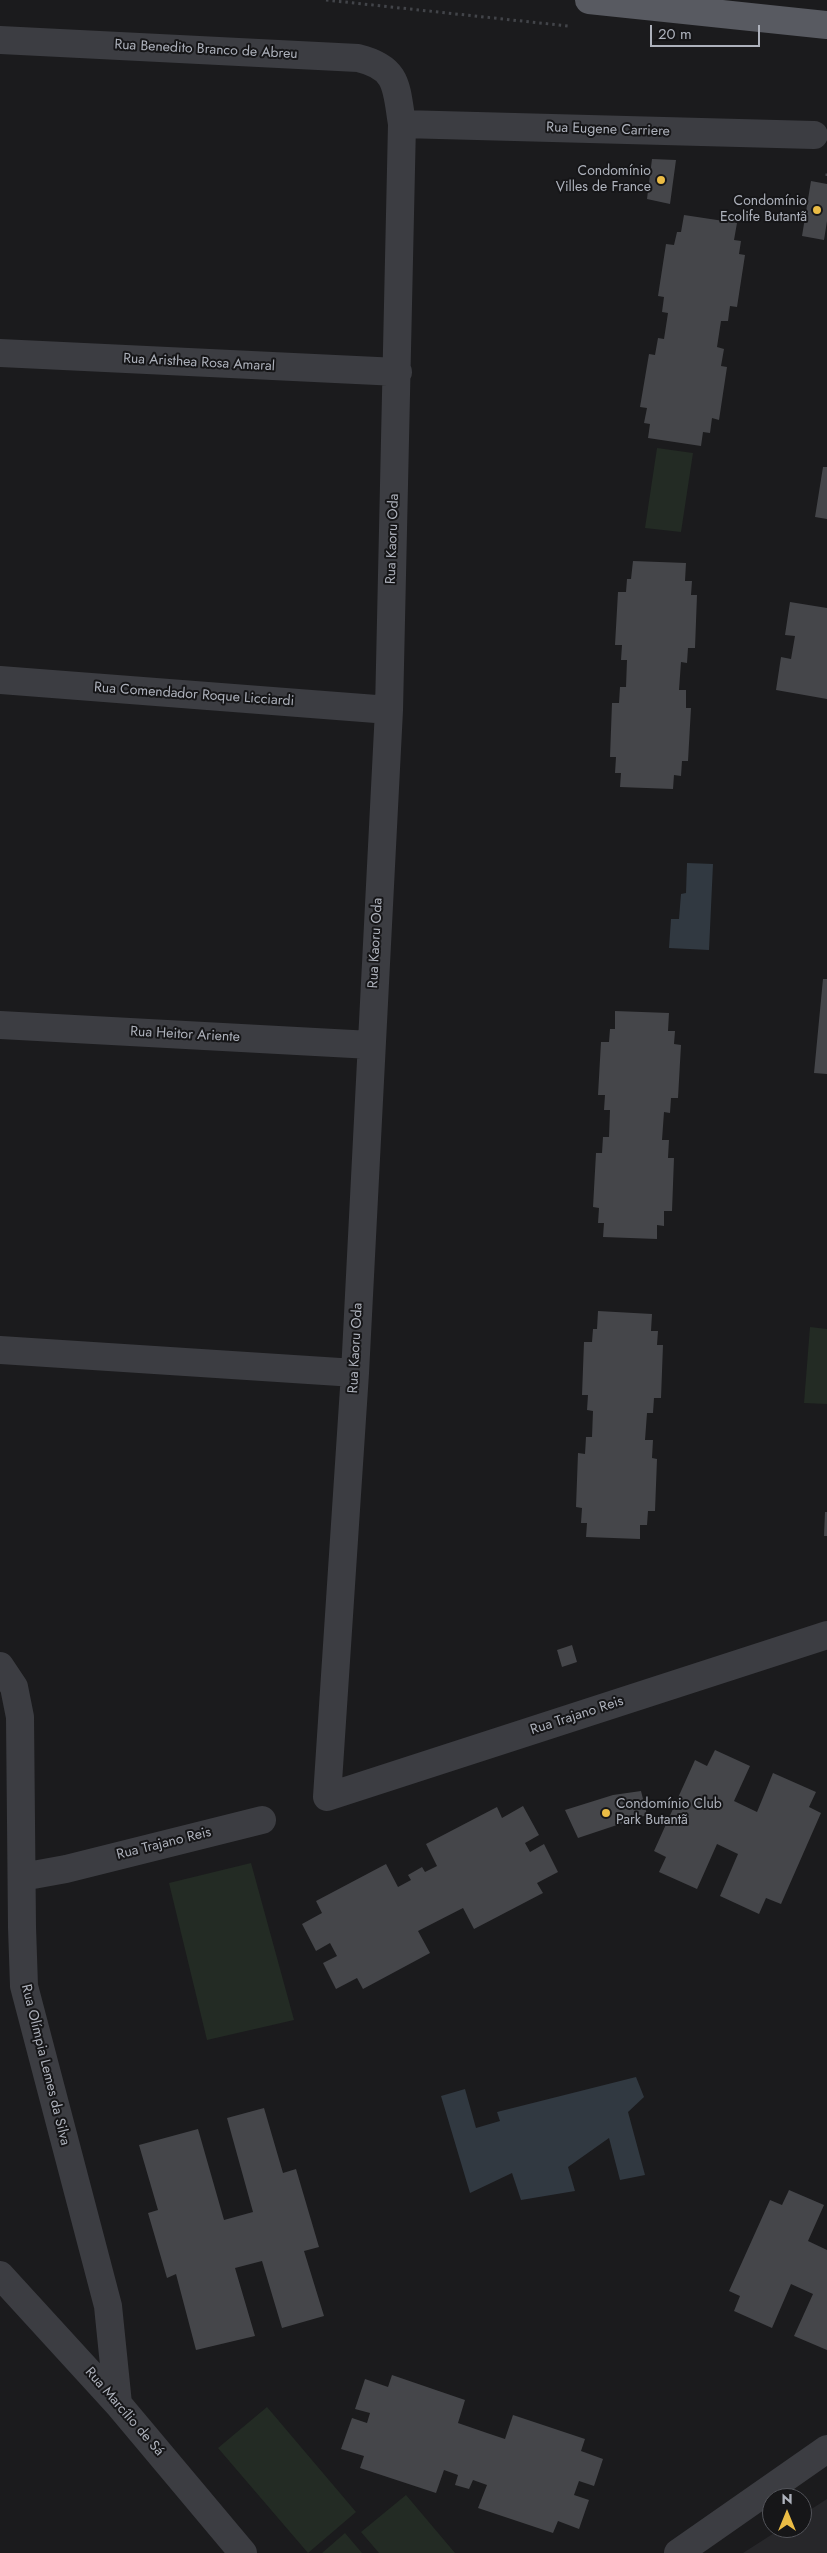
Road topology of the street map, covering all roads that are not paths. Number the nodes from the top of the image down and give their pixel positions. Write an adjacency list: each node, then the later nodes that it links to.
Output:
1 (589, 0): 2 (main road)
2 (827, 25)
3 (0, 40): 4 (street, Rua Benedito Branco de Abreu)
4 (396, 89): 5 (street, Rua Kaoru Oda)
5 (402, 124): 6 (street, Rua Eugene Carriere); 8 (street, Rua Kaoru Oda)
6 (814, 134)
7 (0, 354): 8 (street, Rua Aristhea Rosa Amaral)
8 (398, 372): 10 (street, Rua Kaoru Oda)
9 (0, 680): 10 (street, Rua Comendador Roque Licciardi)
10 (389, 710): 12 (street, Rua Kaoru Oda)
11 (0, 1025): 12 (street, Rua Heitor Ariente)
12 (371, 1045): 14 (street, Rua Kaoru Oda)
13 (0, 1350): 14 (street)
14 (355, 1373): 17 (street, Rua Kaoru Oda)
15 (827, 1635): 17 (street, Rua Trajano Reis)
16 (0, 1666): 19 (street, Rua Olímpia Lemes da Silva)
17 (327, 1797)
18 (262, 1820): 19 (street, Rua Trajano Reis)
19 (22, 1877): 21 (street, Rua Olímpia Lemes da Silva)
20 (0, 2275): 21 (street, Rua Marcílio de Sá)
21 (118, 2404): 23 (street, Rua Marcílio de Sá)
22 (827, 2449): 24 (street)
23 (244, 2553)
24 (678, 2553)

